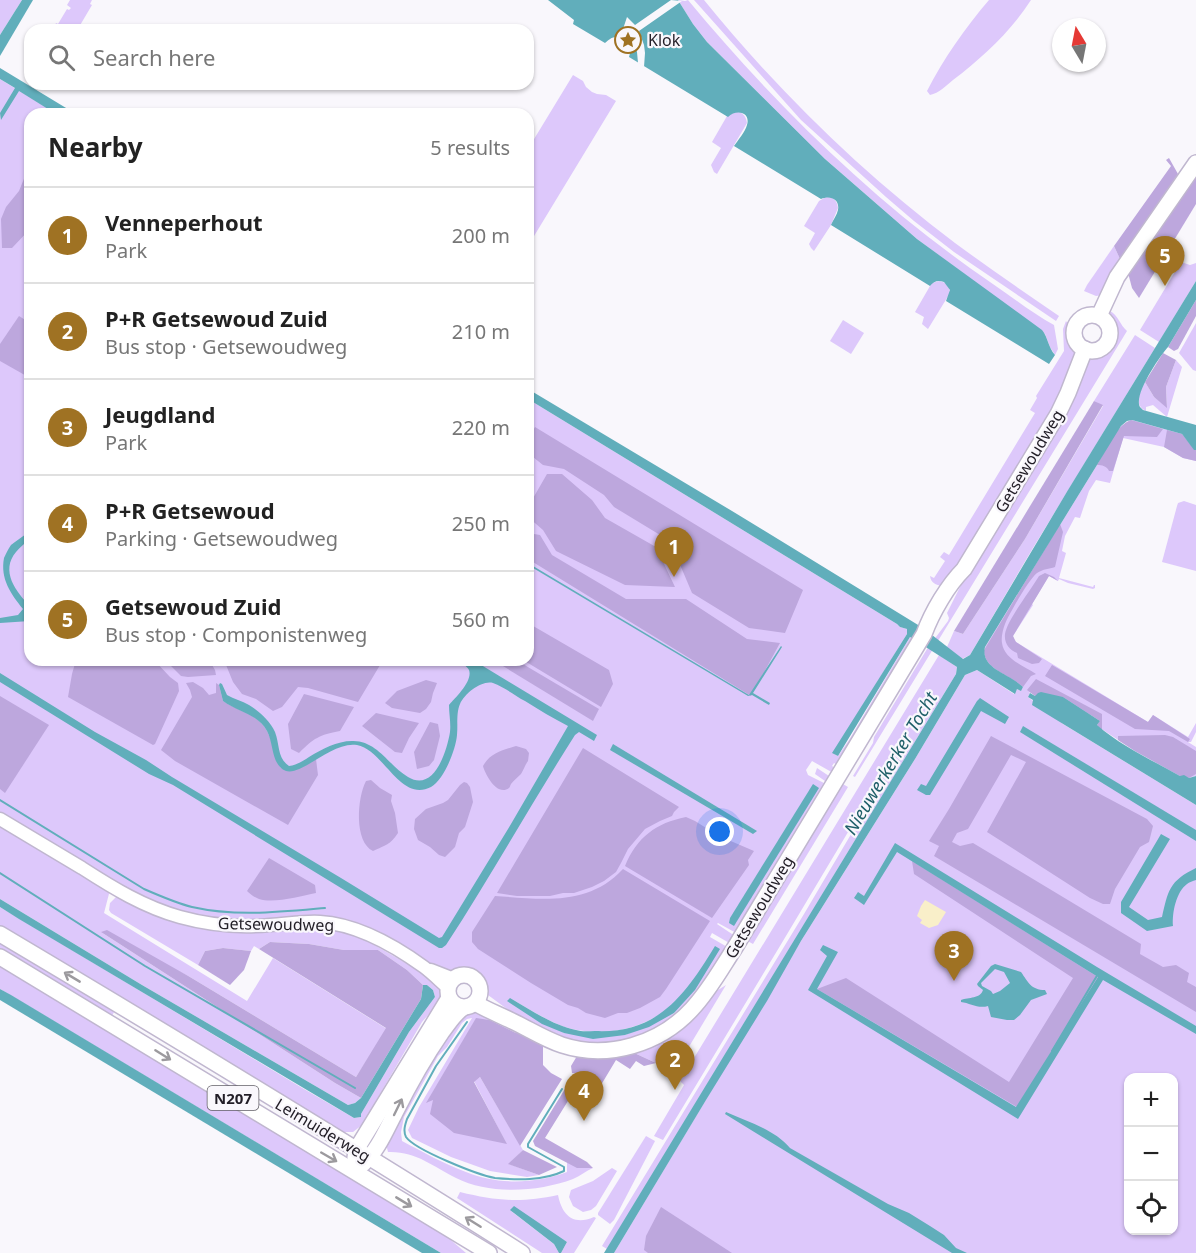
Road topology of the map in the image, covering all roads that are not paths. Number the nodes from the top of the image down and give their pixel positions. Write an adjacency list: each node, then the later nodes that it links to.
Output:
1 (1196, 164): 2 (main road)
2 (1099, 316): 3 (main road); 3 (main road)
3 (1085, 350): 8 (main road, Getsewoudweg)
4 (0, 819): 7 (street, Getsewoudweg)
5 (0, 934): 9 (main road, Leimuiderweg / N207, one-way to 5)
6 (0, 957): 10 (main road, Leimuiderweg / N207, one-way to 10)
7 (450, 988): 8 (main road); 8 (main road); 9 (main road)
8 (473, 1002): 9 (main road, one-way to 8)
9 (363, 1154): 10 (main road); 12 (main road, Leimuiderweg / N207, one-way to 9)
10 (354, 1172): 11 (main road, Leimuiderweg / N207, one-way to 11)
11 (489, 1253)
12 (522, 1253)

